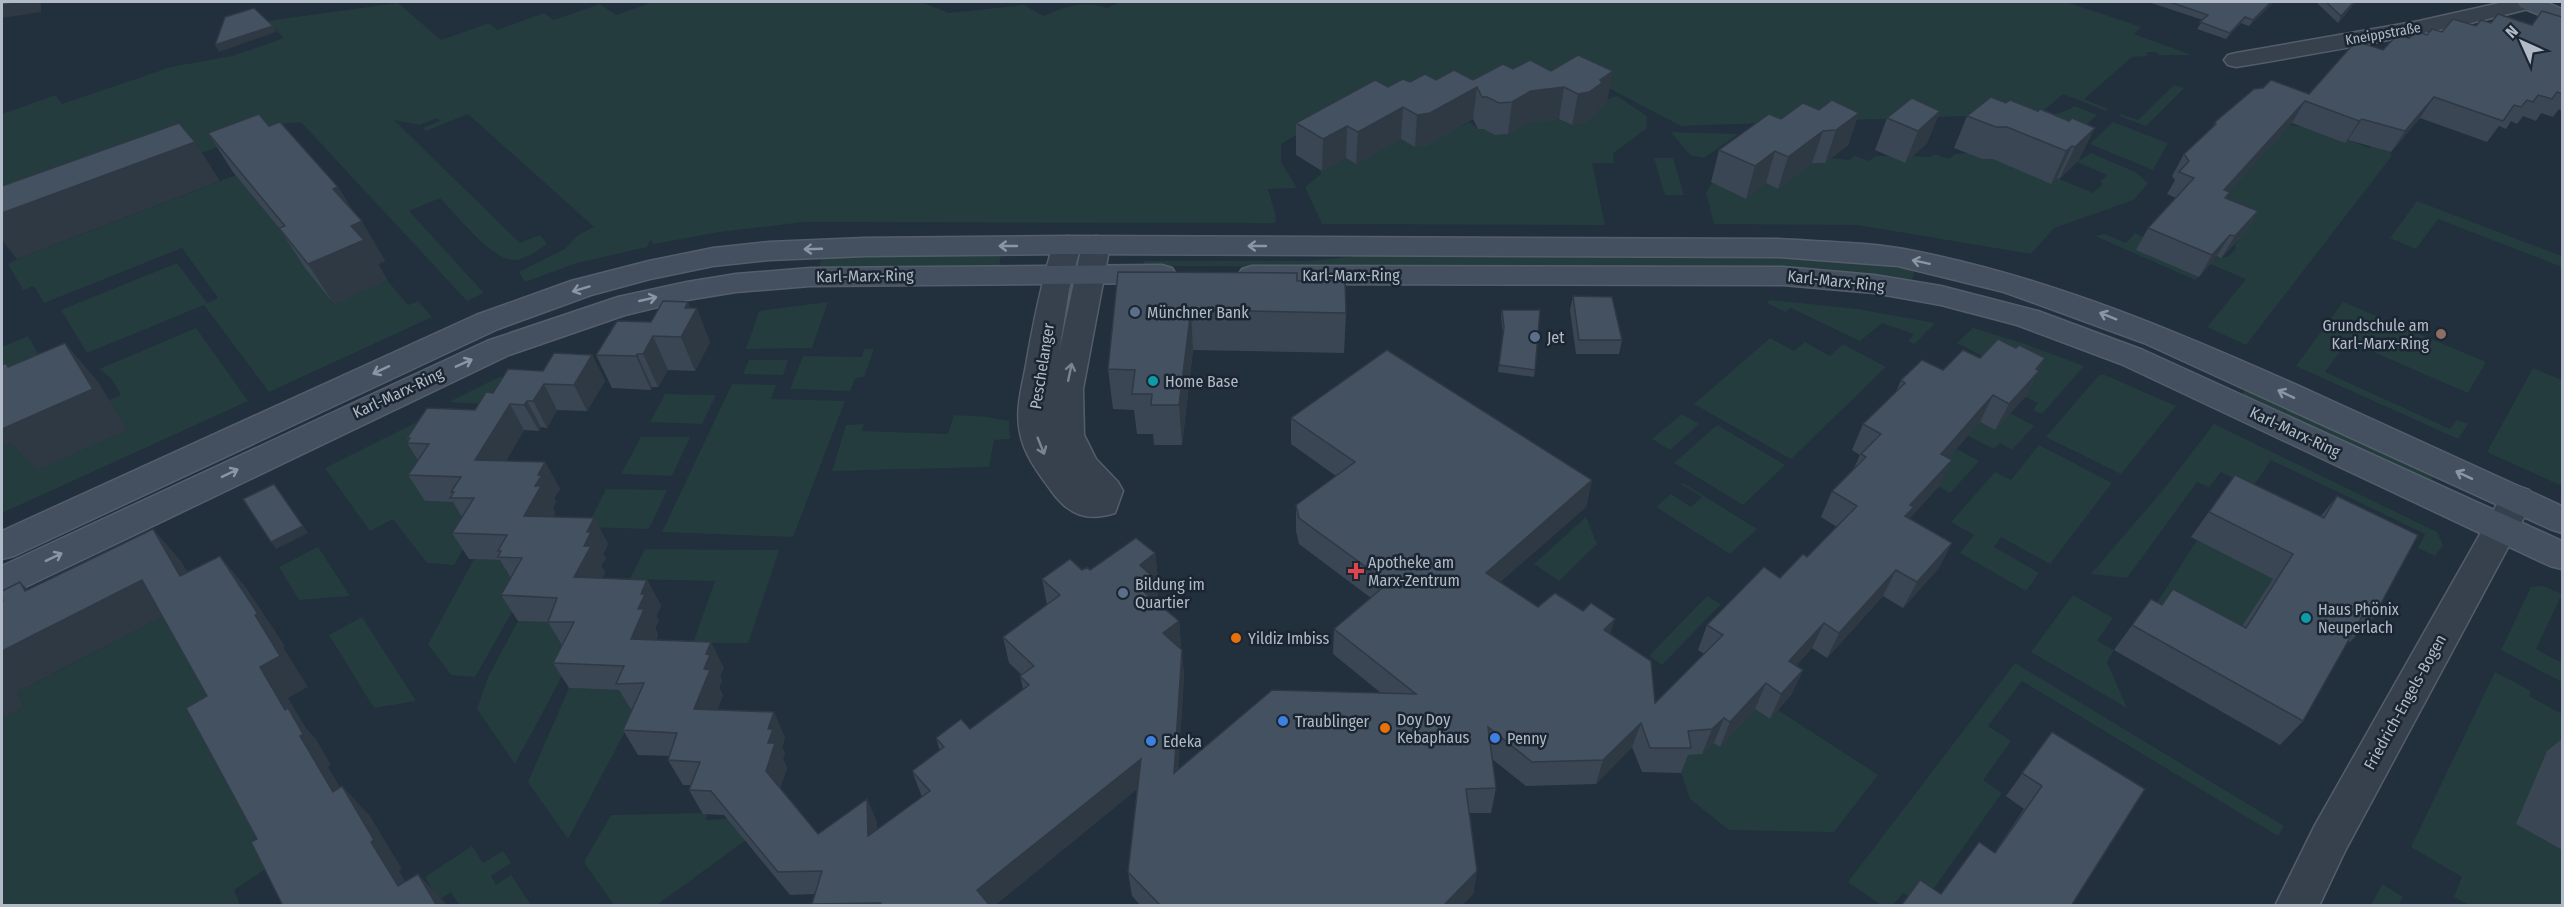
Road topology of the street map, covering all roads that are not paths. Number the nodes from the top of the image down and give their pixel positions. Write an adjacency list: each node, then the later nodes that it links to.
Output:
1 (2528, 2): 2 (main road); 3 (street, Kneippstraße)
2 (2562, 17)
3 (2236, 60)
4 (1078, 260): 4 (street, Peschelanger, one-way to 4); 5 (main road, Karl-Marx-Ring); 5 (main road, Karl-Marx-Ring, one-way to 4); 7 (main road, Karl-Marx-Ring, one-way to 7); 9 (main road, Karl-Marx-Ring, one-way to 4)
5 (2509, 513): 6 (main road, Karl-Marx-Ring); 8 (main road, Karl-Marx-Ring); 10 (street, Friedrich-Engels-Bogen)
6 (2562, 520)
7 (2, 546)
8 (2562, 556)
9 (2, 582)
10 (2296, 906)

